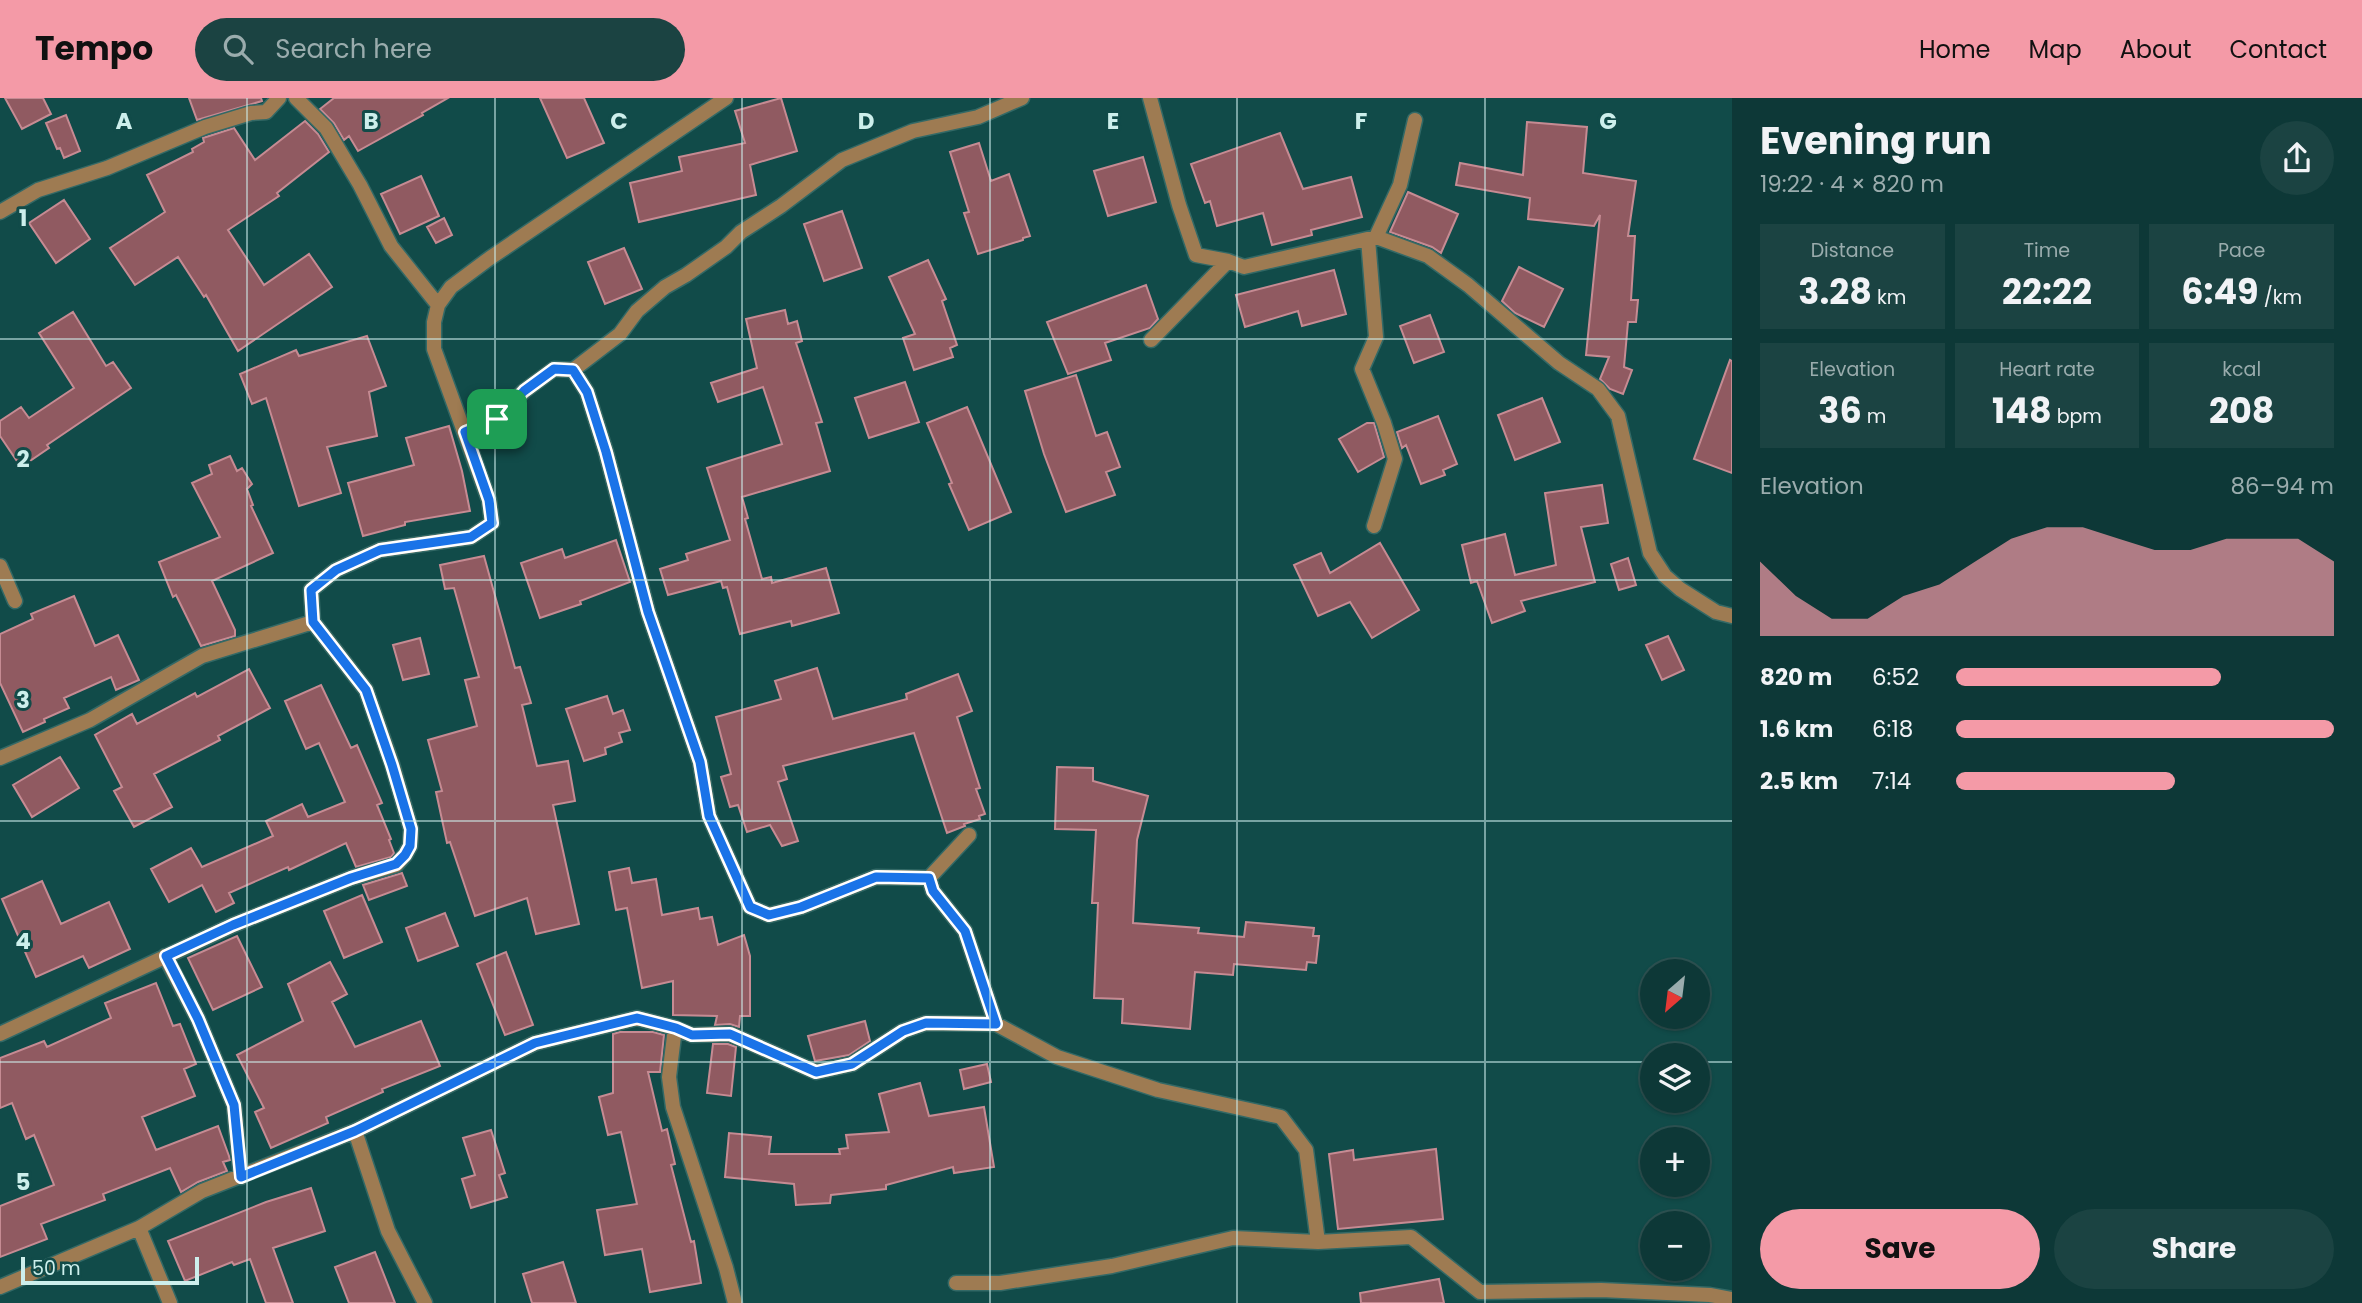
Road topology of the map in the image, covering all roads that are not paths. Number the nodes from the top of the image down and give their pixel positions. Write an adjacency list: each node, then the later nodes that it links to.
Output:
1 (279, 98): 7 (street)
2 (296, 98): 10 (street)
3 (726, 98): 10 (street)
4 (1022, 98): 12 (street)
5 (1150, 98): 9 (street)
6 (1415, 120): 8 (street)
7 (0, 212)
8 (1372, 238): 9 (street); 14 (street); 17 (street)
9 (1228, 261): 11 (street)
10 (438, 305): 13 (street)
11 (1151, 340)
12 (573, 370): 13 (street); 21 (street)
13 (465, 432): 18 (street)
14 (1374, 526)
15 (0, 566): 16 (street)
16 (15, 601)
17 (1732, 616)
18 (313, 622): 19 (street); 22 (street)
19 (0, 758)
20 (969, 835): 21 (street)
21 (929, 878): 23 (street)
22 (166, 956): 25 (street); 27 (street)
23 (996, 1024): 24 (street); 29 (street)
24 (676, 1028): 26 (street); 36 (street)
25 (0, 1034)
26 (355, 1131): 27 (street); 35 (street)
27 (241, 1177): 28 (street)
28 (139, 1228): 31 (street); 34 (street)
29 (1318, 1242): 30 (street); 32 (street)
30 (956, 1283)
31 (0, 1287)
32 (1481, 1298): 33 (street)
33 (1732, 1299)
34 (170, 1303)
35 (425, 1303)
36 (735, 1303)

